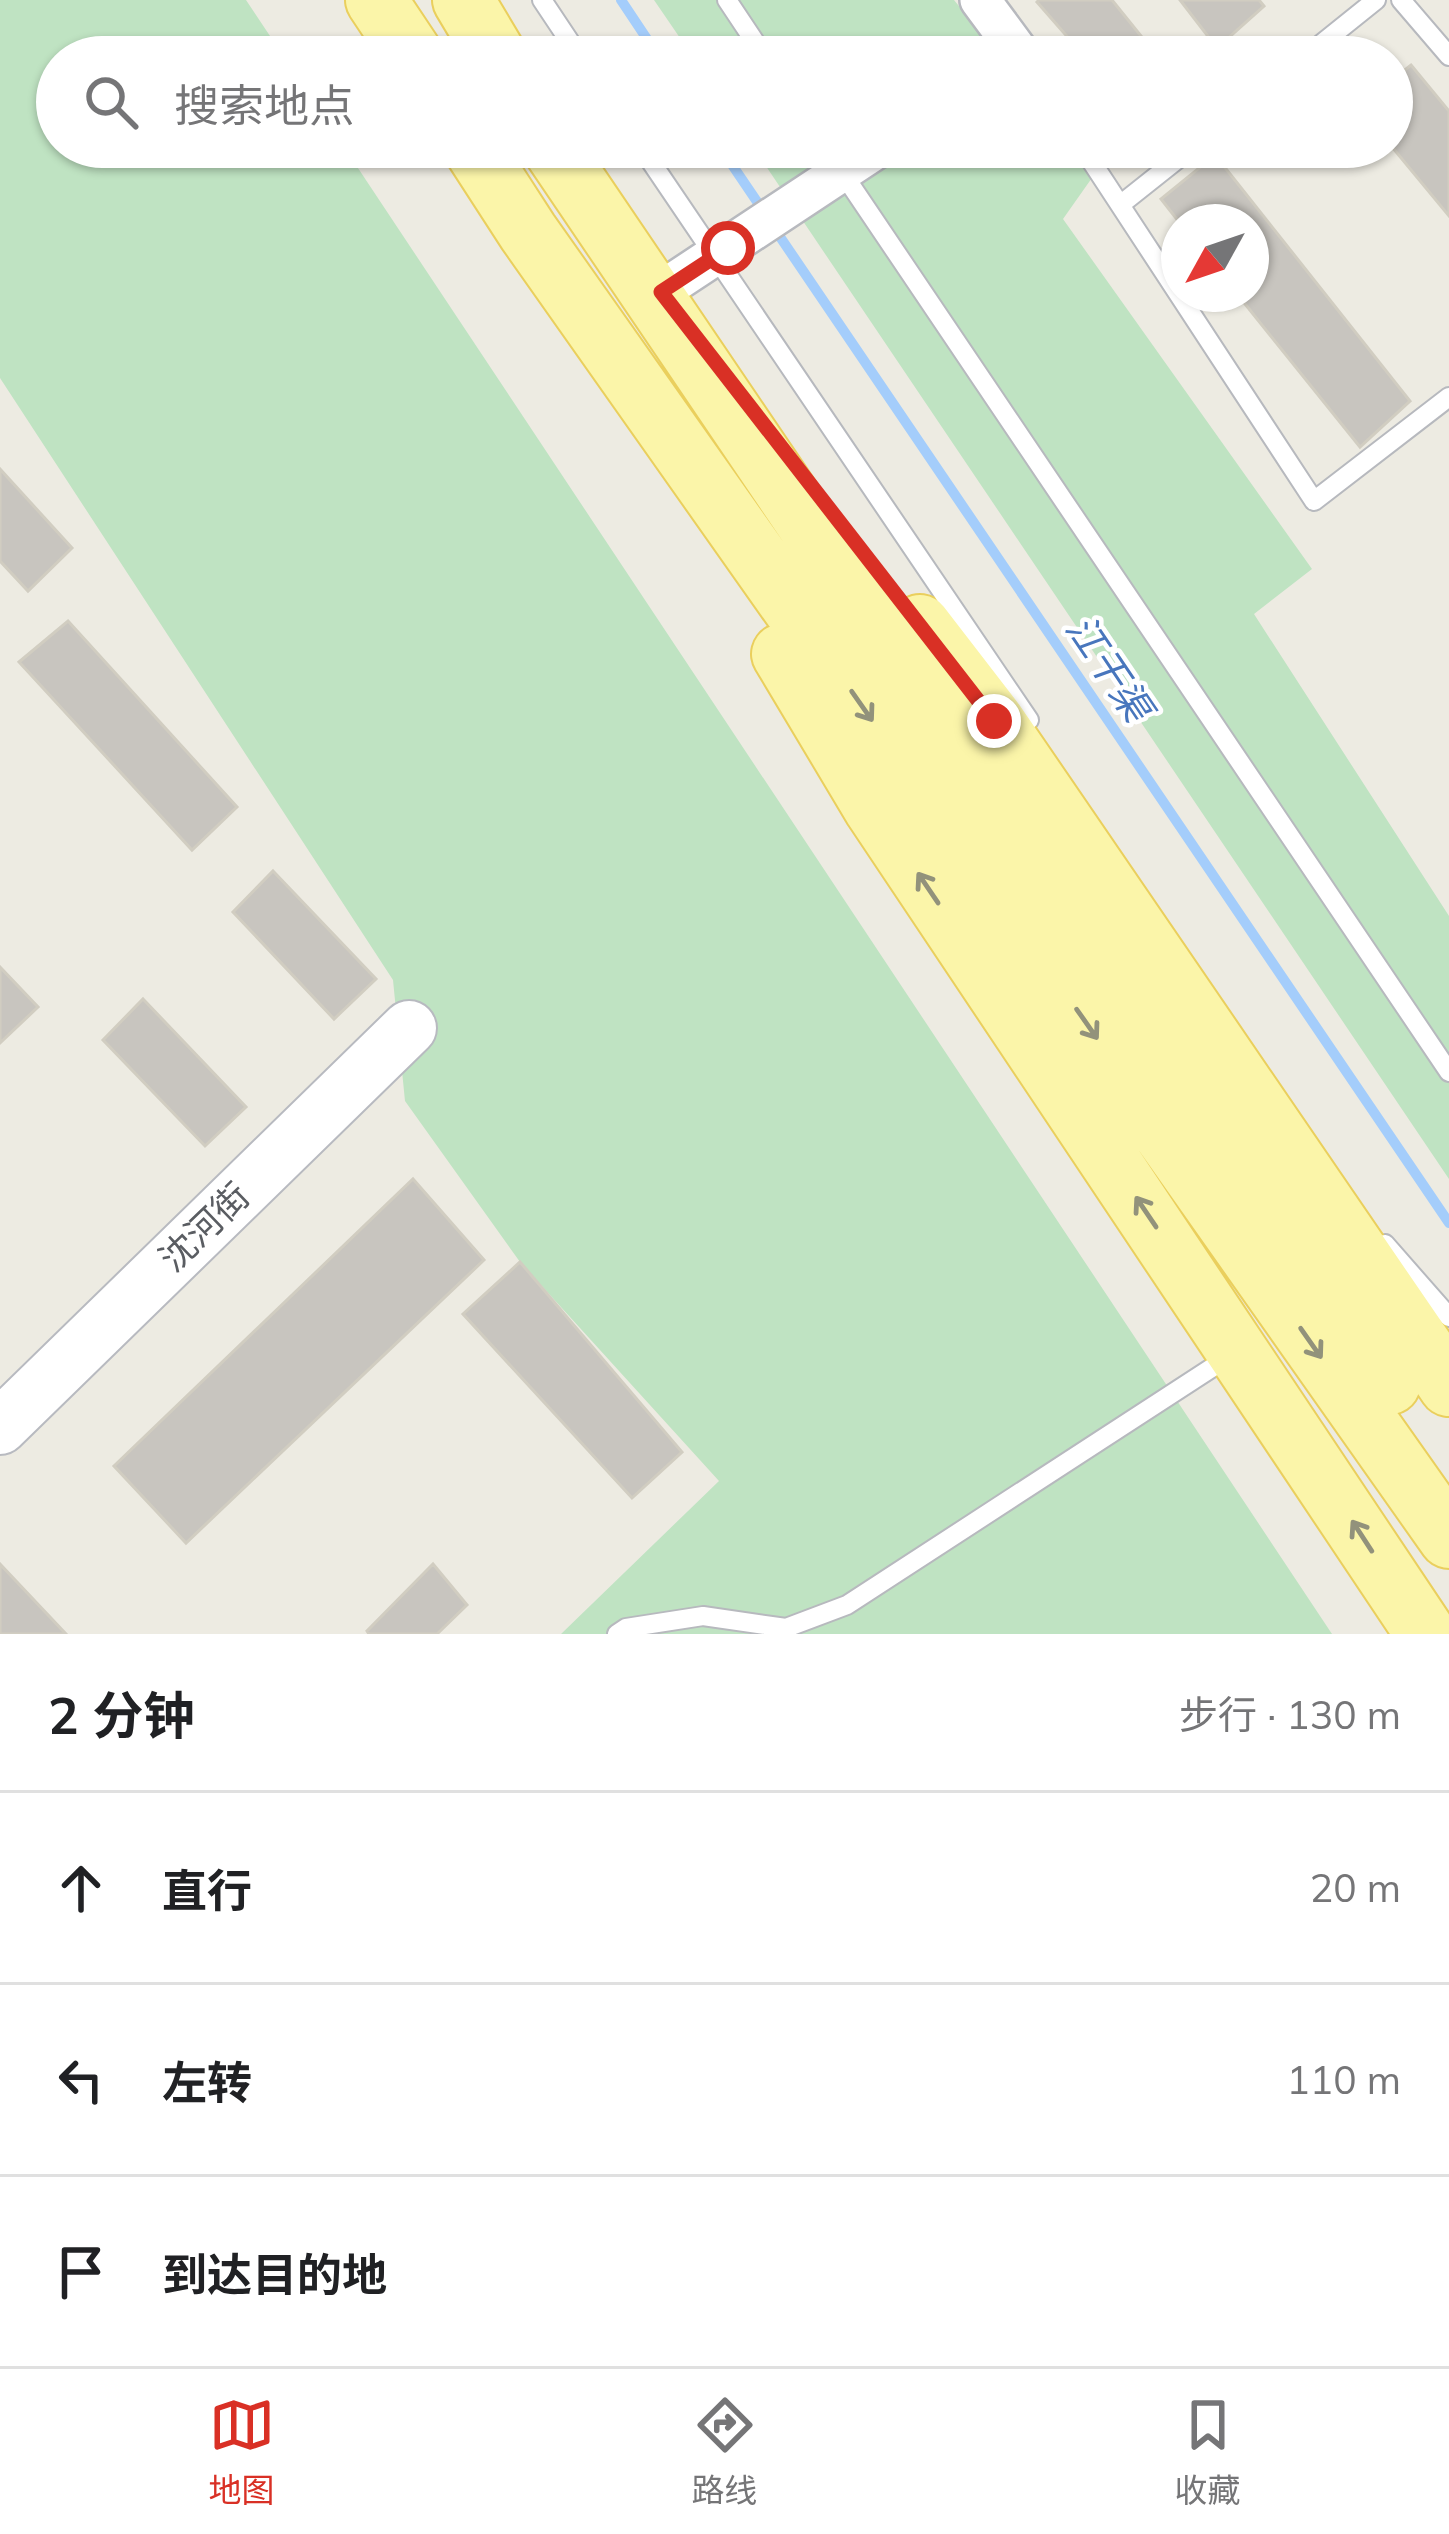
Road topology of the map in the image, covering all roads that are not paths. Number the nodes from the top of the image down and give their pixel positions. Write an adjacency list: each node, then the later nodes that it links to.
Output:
1 (376, 0): 8 (main road)
2 (463, 0): 9 (main road)
3 (542, 0): 10 (lane)
4 (727, 0): 11 (lane)
5 (980, 0): 12 (street)
6 (1376, 0): 13 (lane)
7 (1401, 0): 14 (lane)
8 (400, 36)
9 (484, 36)
10 (566, 36)
11 (751, 36)
12 (1005, 36)
13 (1331, 36)
14 (1449, 56)
15 (486, 168): 22 (main road)
16 (566, 168): 24 (main road)
17 (657, 168): 23 (lane)
18 (827, 168): 23 (street); 28 (lane)
19 (1096, 168): 21 (lane)
20 (1167, 168): 21 (lane)
21 (1120, 205): 25 (lane)
22 (528, 232): 31 (main road, one-way to 22); 35 (main road, one-way to 35)
23 (721, 252): 24 (street); 26 (lane)
24 (657, 294): 32 (main road); 34 (main road)
25 (1449, 397)
26 (1035, 728)
27 (409, 1028): 33 (street, 沈河街)
28 (1449, 1072)
29 (1368, 1220): 30 (lane)
30 (1449, 1317)
31 (1239, 1350): 36 (lane); 37 (main road, one-way to 31)
32 (1449, 1386)
33 (0, 1426)
34 (1449, 1471)
35 (1449, 1538)
36 (617, 1634)
37 (1426, 1634)

